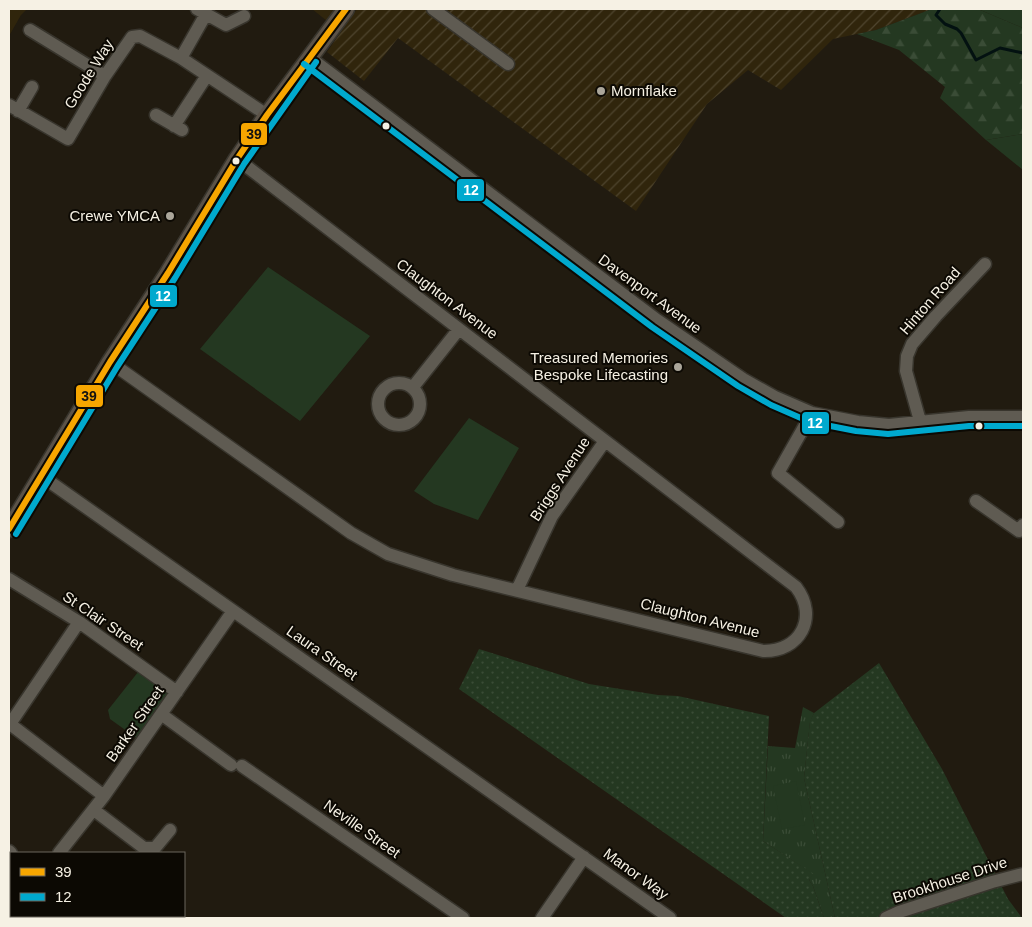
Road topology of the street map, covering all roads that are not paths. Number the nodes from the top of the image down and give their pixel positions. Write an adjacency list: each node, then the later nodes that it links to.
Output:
1 (346, 9): 6 (main road)
2 (433, 9): 8 (street)
3 (202, 11): 4 (street); 7 (street)
4 (244, 16)
5 (30, 30): 9 (street)
6 (309, 57): 14 (main road); 20 (street, Davenport Avenue)
7 (181, 58): 9 (street, Goode Way); 10 (street, Goode Way)
8 (508, 64)
9 (105, 76): 12 (street, Goode Way)
10 (206, 76): 13 (street); 14 (street, Goode Way)
11 (32, 87): 12 (street, Goode Way)
12 (14, 108)
13 (156, 115)
14 (267, 115): 15 (main road)
15 (237, 159): 17 (street, Claughton Avenue); 18 (main road)
16 (984, 264): 22 (street, Hinton Road)
17 (459, 329): 19 (street); 23 (street, Claughton Avenue)
18 (110, 362): 24 (main road); 30 (street, Claughton Avenue)
19 (413, 387)
20 (812, 413): 22 (street, Davenport Avenue); 26 (street)
21 (1023, 417): 22 (street, Davenport Avenue)
22 (920, 421)
23 (605, 441): 30 (street, Briggs Avenue); 30 (street, Claughton Avenue)
24 (40, 475): 28 (main road); 31 (street, Laura Street)
25 (976, 501): 27 (street)
26 (838, 522)
27 (1023, 525)
28 (9, 529)
29 (9, 579): 32 (street, St Clair Street)
30 (517, 590)
31 (233, 610): 33 (street, Barker Street); 39 (street, Laura Street)
32 (78, 622): 33 (street, St Clair Street); 35 (street)
33 (177, 692): 34 (street, Barker Street)
34 (161, 714): 35 (street, Barker Street); 41 (street, Neville Street)
35 (104, 796): 36 (street, Barker Street)
36 (94, 810): 37 (street); 38 (street, Barker Street)
37 (170, 830)
38 (61, 852)
39 (584, 857): 42 (street); 43 (street, Manor Way)
40 (1023, 874): 44 (street, Brookhouse Drive)
41 (463, 918)
42 (542, 918)
43 (670, 918)
44 (886, 918)

